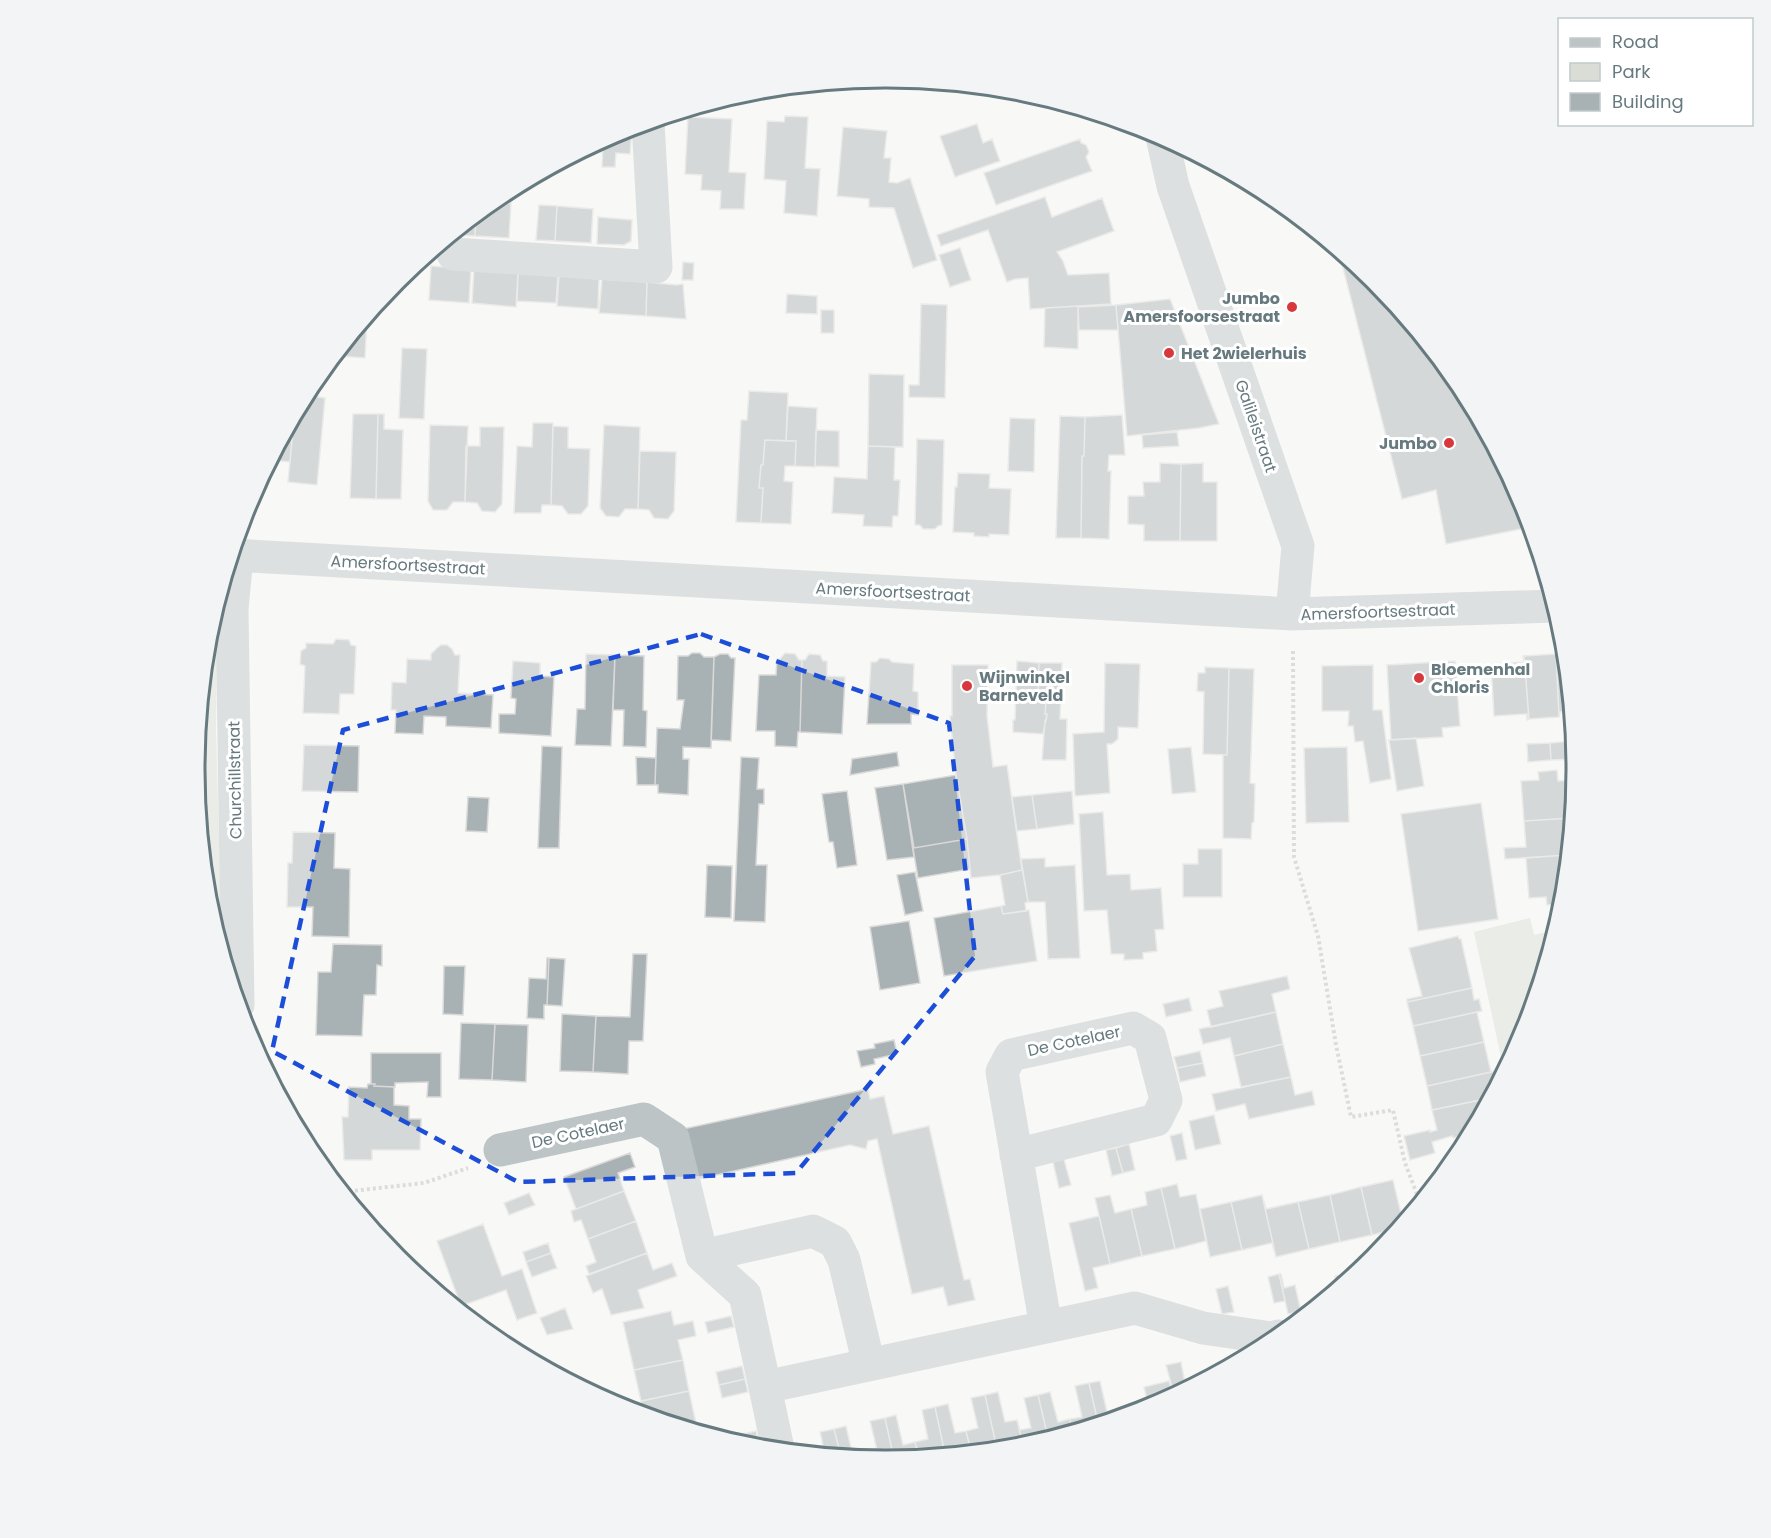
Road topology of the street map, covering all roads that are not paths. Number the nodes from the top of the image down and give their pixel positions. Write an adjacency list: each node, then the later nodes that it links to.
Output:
1 (649, 132): 3 (street)
2 (1165, 149): 7 (street, Galileistraat)
3 (453, 254)
4 (239, 556): 7 (street, Amersfoortsestraat)
5 (233, 576): 8 (street, Churchillstraat)
6 (1546, 606): 7 (street, Amersfoortsestraat)
7 (1292, 614)
8 (238, 977)
9 (500, 1150): 11 (street, De Cotelaer)
10 (1016, 1155): 10 (street, De Cotelaer); 12 (street, De Cotelaer)
11 (702, 1256): 14 (street); 15 (street)
12 (1046, 1327): 13 (street); 14 (street)
13 (1261, 1337)
14 (868, 1365): 15 (street)
15 (765, 1387): 16 (street)
16 (775, 1440)

